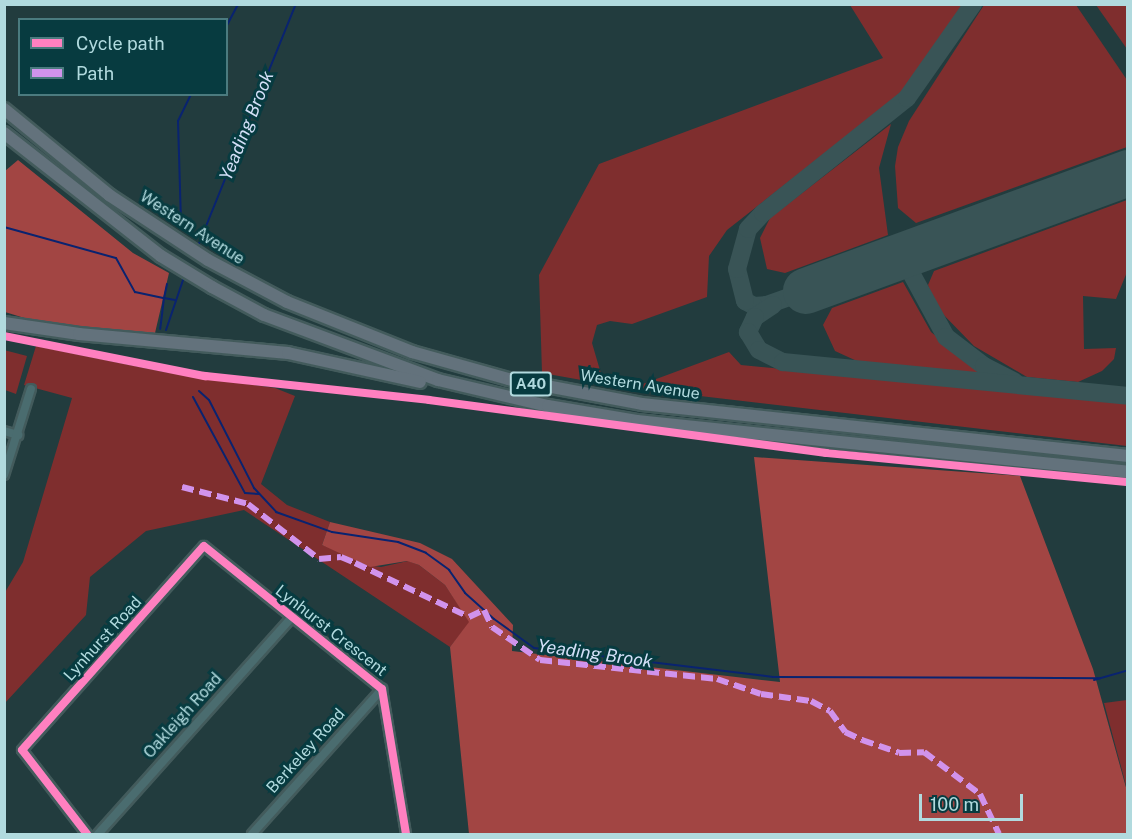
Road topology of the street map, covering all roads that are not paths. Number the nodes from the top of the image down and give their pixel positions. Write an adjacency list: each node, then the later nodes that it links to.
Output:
1 (4, 109): 8 (highway, Western Avenue / A40)
2 (4, 133): 5 (highway, Western Avenue / A40)
3 (4, 323): 5 (highway)
4 (31, 389): 7 (street)
5 (548, 406): 9 (highway, Western Avenue / A40)
6 (4, 431): 7 (street)
7 (18, 435): 10 (street)
8 (1128, 456)
9 (1128, 472)
10 (4, 475)
11 (204, 546): 12 (street, Lynhurst Crescent); 14 (street, Lynhurst Road)
12 (291, 618): 13 (street, Lynhurst Crescent); 15 (street, Oakleigh Road)
13 (382, 689): 16 (street, Berkeley Road); 17 (street, Lynhurst Crescent)
14 (87, 834)
15 (98, 834)
16 (252, 834)
17 (406, 834)

